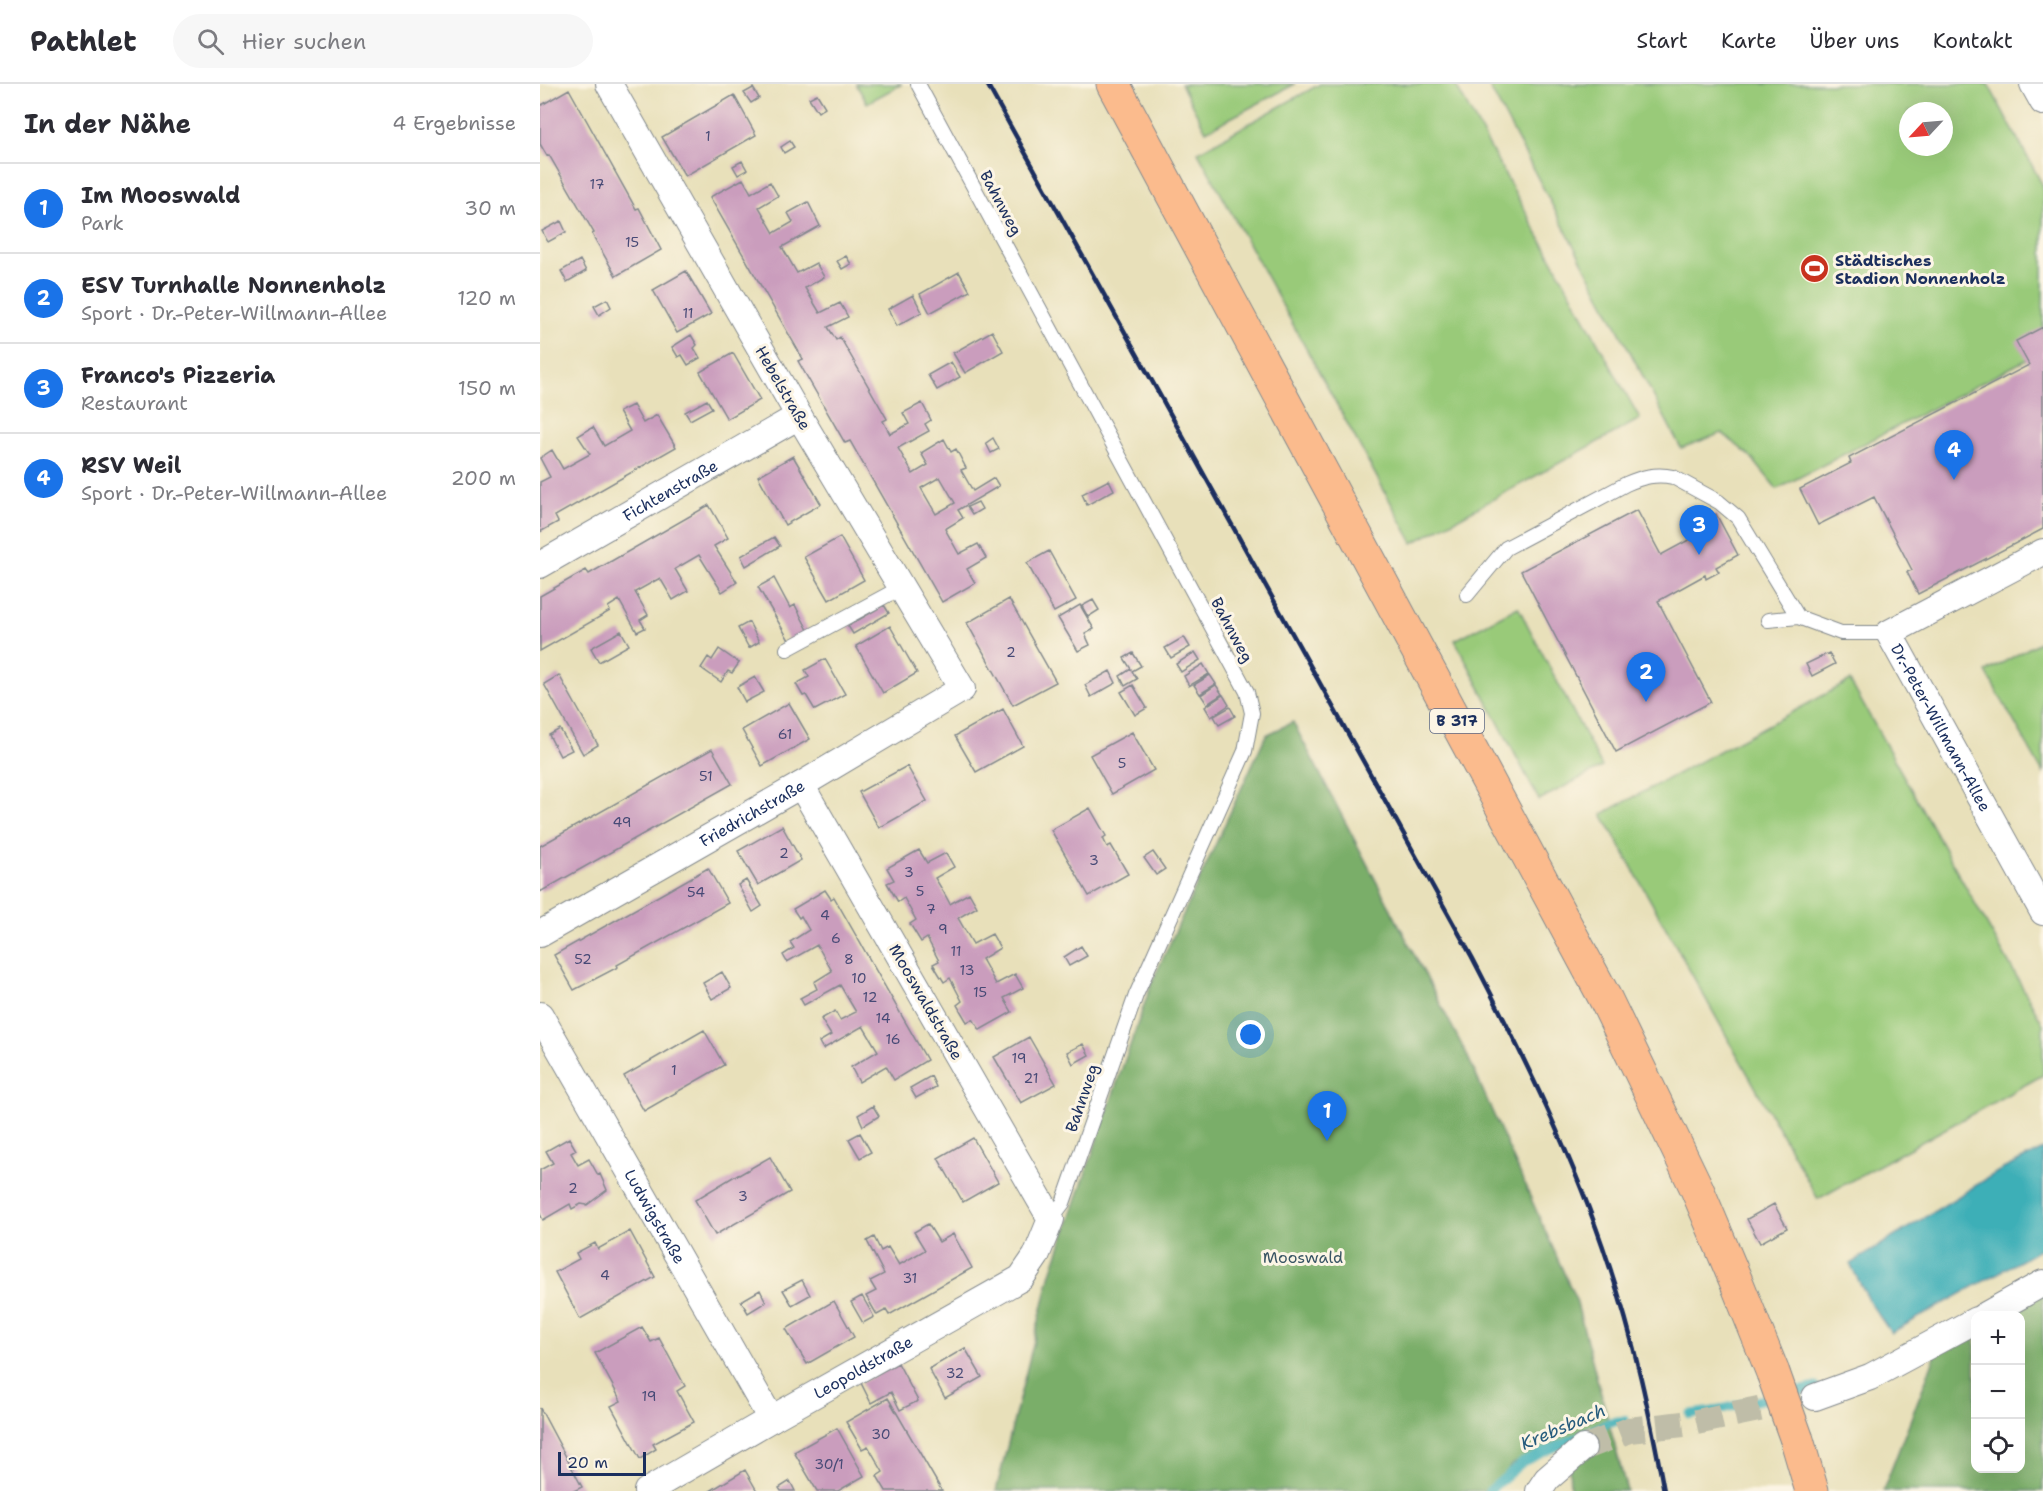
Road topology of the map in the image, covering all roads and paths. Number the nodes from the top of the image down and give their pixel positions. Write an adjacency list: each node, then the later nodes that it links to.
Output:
1 (609, 84): 6 (street, Hebelstraße)
2 (918, 84): 20 (lane, Bahnweg)
3 (1113, 84): 29 (main road, B 317, bridge)
4 (2033, 84): 5 (street)
5 (2043, 102)
6 (799, 416): 8 (street, Fichtenstraße); 9 (street, Hebelstraße)
7 (2043, 552): 13 (street, Dr.-Peter-Willmann-Allee)
8 (540, 565)
9 (902, 587): 14 (lane); 15 (street, Hebelstraße)
10 (1467, 595): 11 (lane)
11 (1798, 617): 12 (lane); 13 (lane)
12 (1768, 620)
13 (1889, 633): 17 (street, Dr.-Peter-Willmann-Allee)
14 (787, 649)
15 (962, 689): 16 (street, Friedrichstraße)
16 (801, 785): 18 (street, Friedrichstraße); 20 (street, Mooswaldstraße)
17 (2043, 912)
18 (540, 934)
19 (540, 1015): 25 (street, Ludwigstraße)
20 (1051, 1220): 25 (street, Leopoldstraße)
21 (2043, 1283): 22 (street)
22 (1993, 1311)
23 (1971, 1323): 24 (street)
24 (1815, 1397)
25 (771, 1419): 27 (street, Leopoldstraße)
26 (1583, 1448): 28 (street)
27 (647, 1491)
28 (1539, 1491)
29 (1812, 1491)

